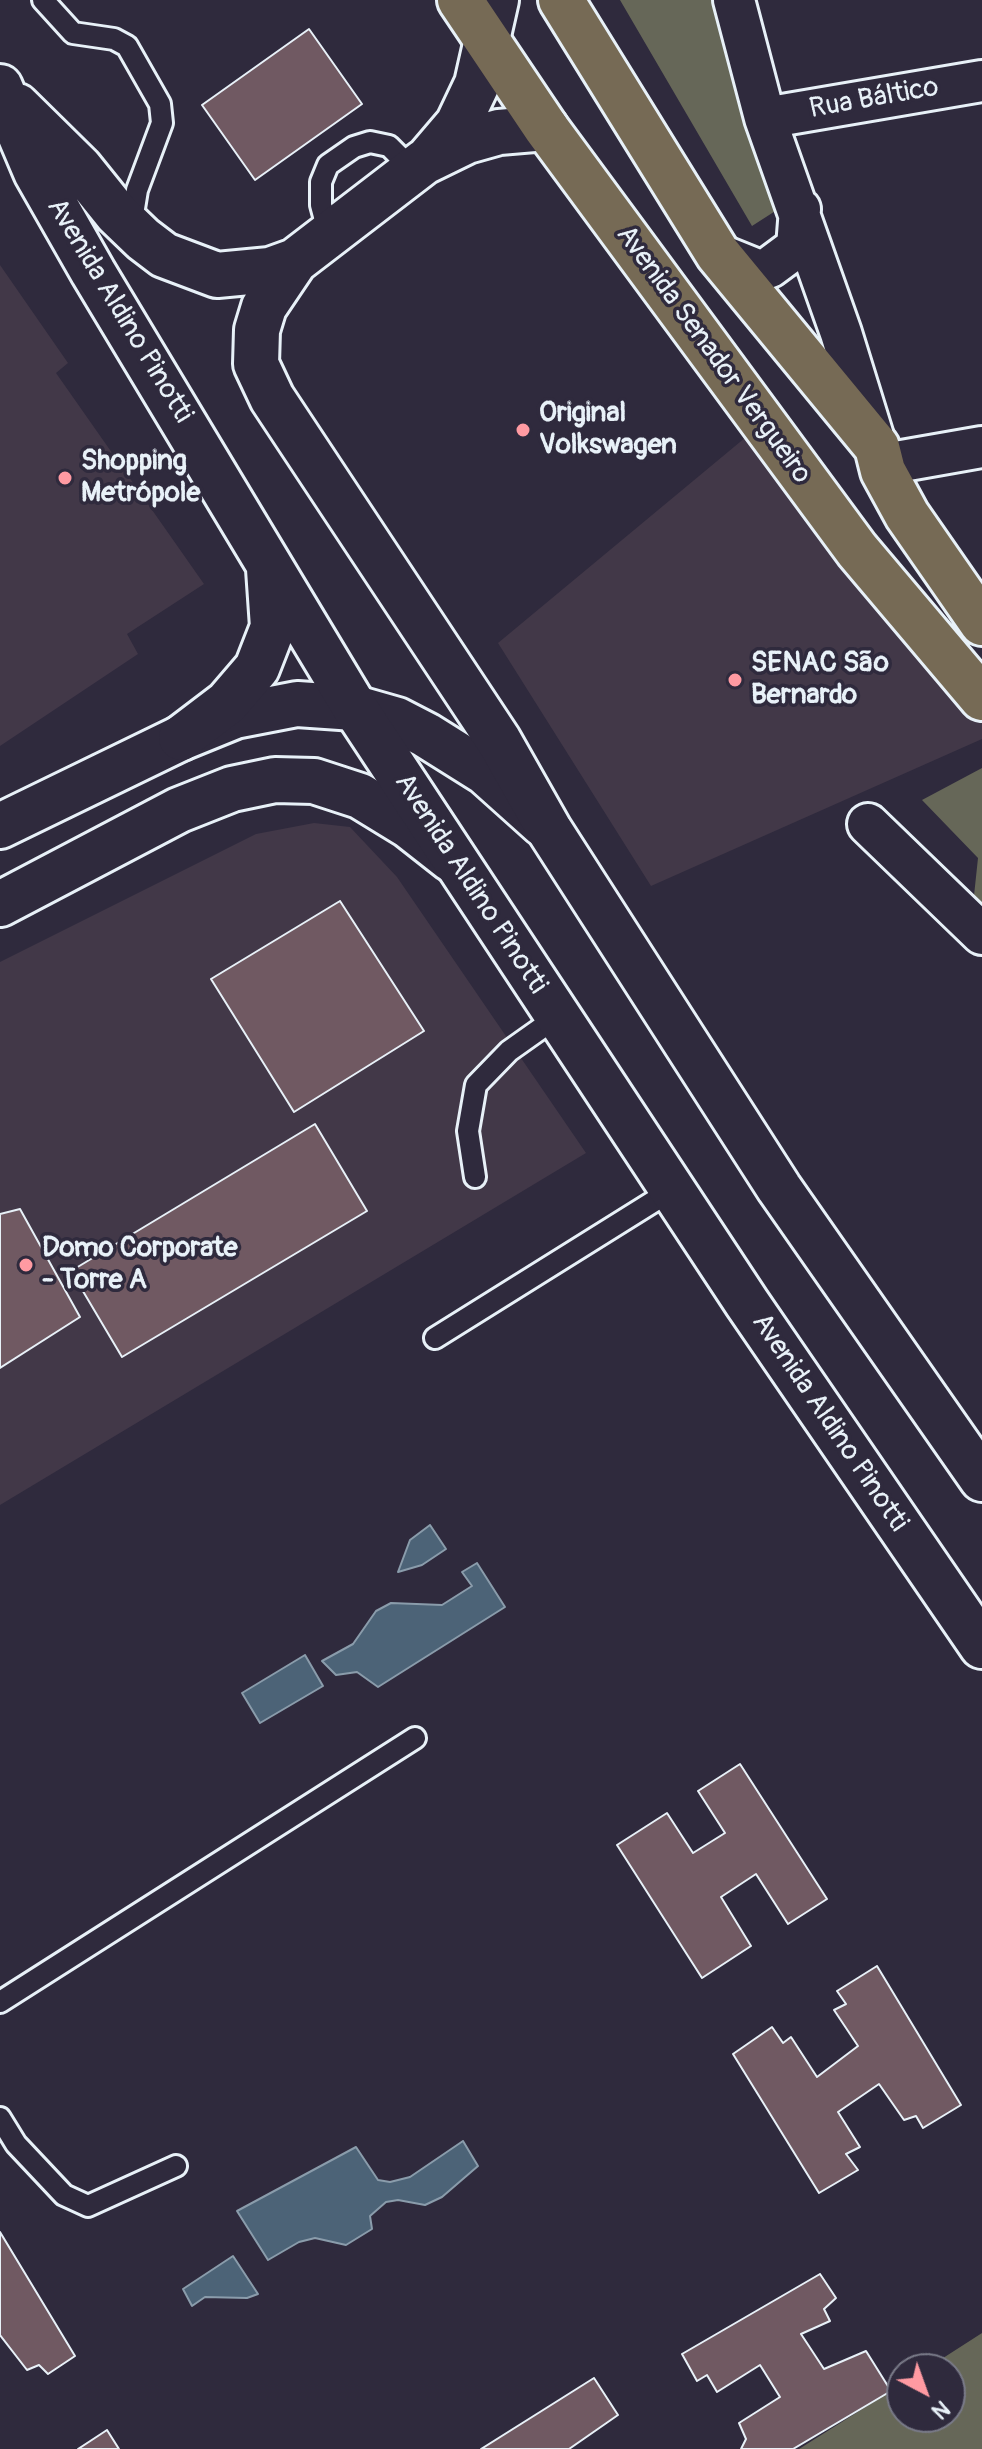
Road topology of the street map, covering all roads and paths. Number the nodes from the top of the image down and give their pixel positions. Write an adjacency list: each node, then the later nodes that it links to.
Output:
1 (43, 0): 12 (lane)
2 (460, 0): 5 (main road, Avenida Senador Vergueiro)
3 (561, 0): 13 (main road)
4 (734, 0): 8 (street)
5 (492, 20): 9 (main road, Avenida Senador Vergueiro); 10 (main road)
6 (982, 81): 8 (street, Rua Báltico)
7 (2, 90): 12 (main road, Avenida Aldino Pinotti); 17 (main road, Avenida Aldino Pinotti)
8 (765, 118): 11 (street)
9 (546, 128): 10 (main road); 19 (main road, Avenida Senador Vergueiro)
10 (419, 166): 14 (main road)
11 (800, 209): 13 (street); 16 (street)
12 (131, 227): 14 (main road, Avenida Aldino Pinotti)
13 (718, 254): 16 (main road)
14 (295, 261): 24 (main road)
15 (982, 447): 16 (street)
16 (880, 459): 18 (main road)
17 (268, 562): 20 (main road, Avenida Aldino Pinotti); 21 (main road)
18 (982, 623)
19 (982, 698)
20 (355, 708): 21 (main road); 24 (main road); 25 (main road, Avenida Aldino Pinotti)
21 (181, 738): 23 (main road)
22 (868, 824): 27 (street)
23 (0, 826)
24 (550, 831): 32 (main road)
25 (453, 861): 26 (main road); 28 (main road, Avenida Aldino Pinotti)
26 (0, 904)
27 (982, 934)
28 (557, 1017): 29 (lane); 30 (main road, Avenida Aldino Pinotti)
29 (475, 1177)
30 (672, 1190): 31 (lane); 33 (main road, Avenida Aldino Pinotti)
31 (435, 1338)
32 (982, 1479)
33 (982, 1646)
34 (415, 1738): 35 (lane)
35 (0, 2002)
36 (0, 2118): 37 (lane)
37 (176, 2166)

